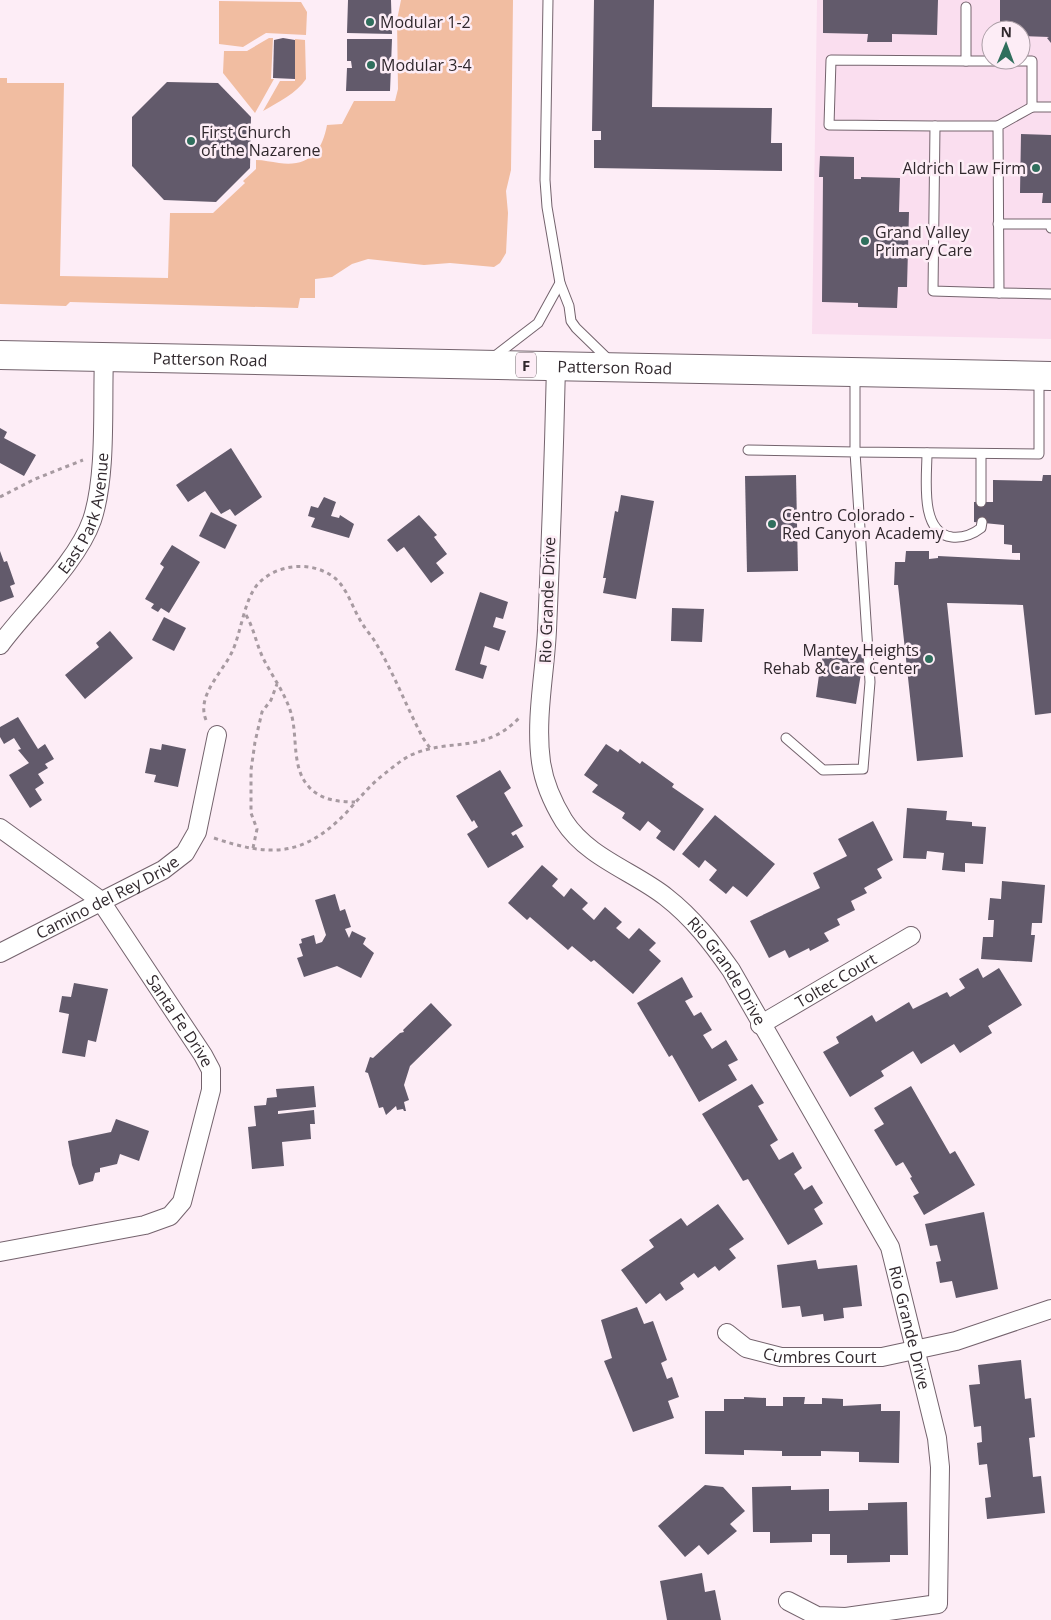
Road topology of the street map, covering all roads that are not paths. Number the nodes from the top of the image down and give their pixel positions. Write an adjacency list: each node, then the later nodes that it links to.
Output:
1 (548, 0): 10 (lane)
2 (966, 7): 3 (lane)
3 (966, 61): 4 (lane); 6 (lane)
4 (1032, 107): 5 (lane); 7 (lane)
5 (1051, 107)
6 (935, 126): 7 (lane); 11 (lane)
7 (998, 126): 8 (lane)
8 (998, 224): 9 (lane); 11 (lane)
9 (1051, 228)
10 (560, 283): 15 (lane); 17 (lane)
11 (998, 293): 12 (lane)
12 (1051, 294)
13 (0, 355): 14 (main road, Patterson Road / F)
14 (104, 357): 15 (main road, Patterson Road / F); 26 (street, East Park Avenue)
15 (484, 364): 16 (main road, Patterson Road / F)
16 (556, 366): 17 (main road, Patterson Road / F); 33 (street, Rio Grande Drive)
17 (615, 367): 18 (main road, Patterson Road / F)
18 (855, 372): 19 (main road, Patterson Road / F); 21 (lane)
19 (1045, 376): 23 (lane)
20 (748, 450): 21 (lane)
21 (855, 452): 22 (lane); 28 (lane)
22 (926, 453): 23 (lane); 25 (lane)
23 (981, 454): 24 (lane)
24 (982, 502)
25 (982, 522)
26 (0, 645)
27 (217, 735): 30 (street, Camino del Rey Drive)
28 (786, 738)
29 (0, 828): 30 (street, Santa Fe Drive)
30 (100, 900): 32 (street, Camino del Rey Drive); 34 (street, Santa Fe Drive)
31 (911, 936): 33 (street, Toltec Court)
32 (0, 953)
33 (760, 1025): 37 (street, Rio Grande Drive)
34 (0, 1252)
35 (1051, 1309): 37 (street, Cumbres Court)
36 (727, 1333): 37 (street, Cumbres Court)
37 (916, 1350): 38 (street, Rio Grande Drive)
38 (788, 1601)

